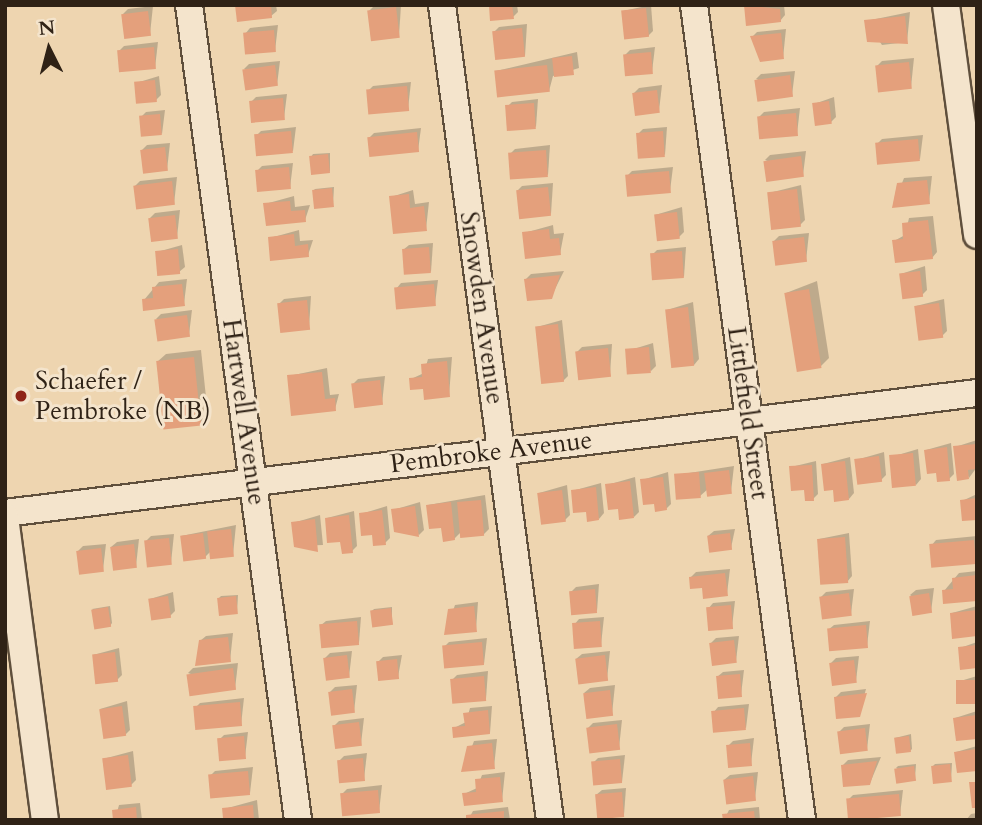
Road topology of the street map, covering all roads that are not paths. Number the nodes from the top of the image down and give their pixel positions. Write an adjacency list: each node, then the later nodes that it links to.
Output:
1 (190, 5): 9 (street, Hartwell Avenue)
2 (442, 5): 8 (street, Snowden Avenue)
3 (694, 5): 7 (street, Littlefield Street)
4 (946, 5): 5 (street)
5 (977, 235)
6 (977, 393): 7 (street, Pembroke Avenue)
7 (749, 421): 8 (street, Pembroke Avenue); 14 (street, Littlefield Street)
8 (500, 451): 9 (street, Pembroke Avenue); 13 (street, Snowden Avenue)
9 (253, 481): 10 (street, Pembroke Avenue); 12 (street, Hartwell Avenue)
10 (5, 515): 11 (street)
11 (45, 820)
12 (298, 820)
13 (550, 820)
14 (802, 820)

